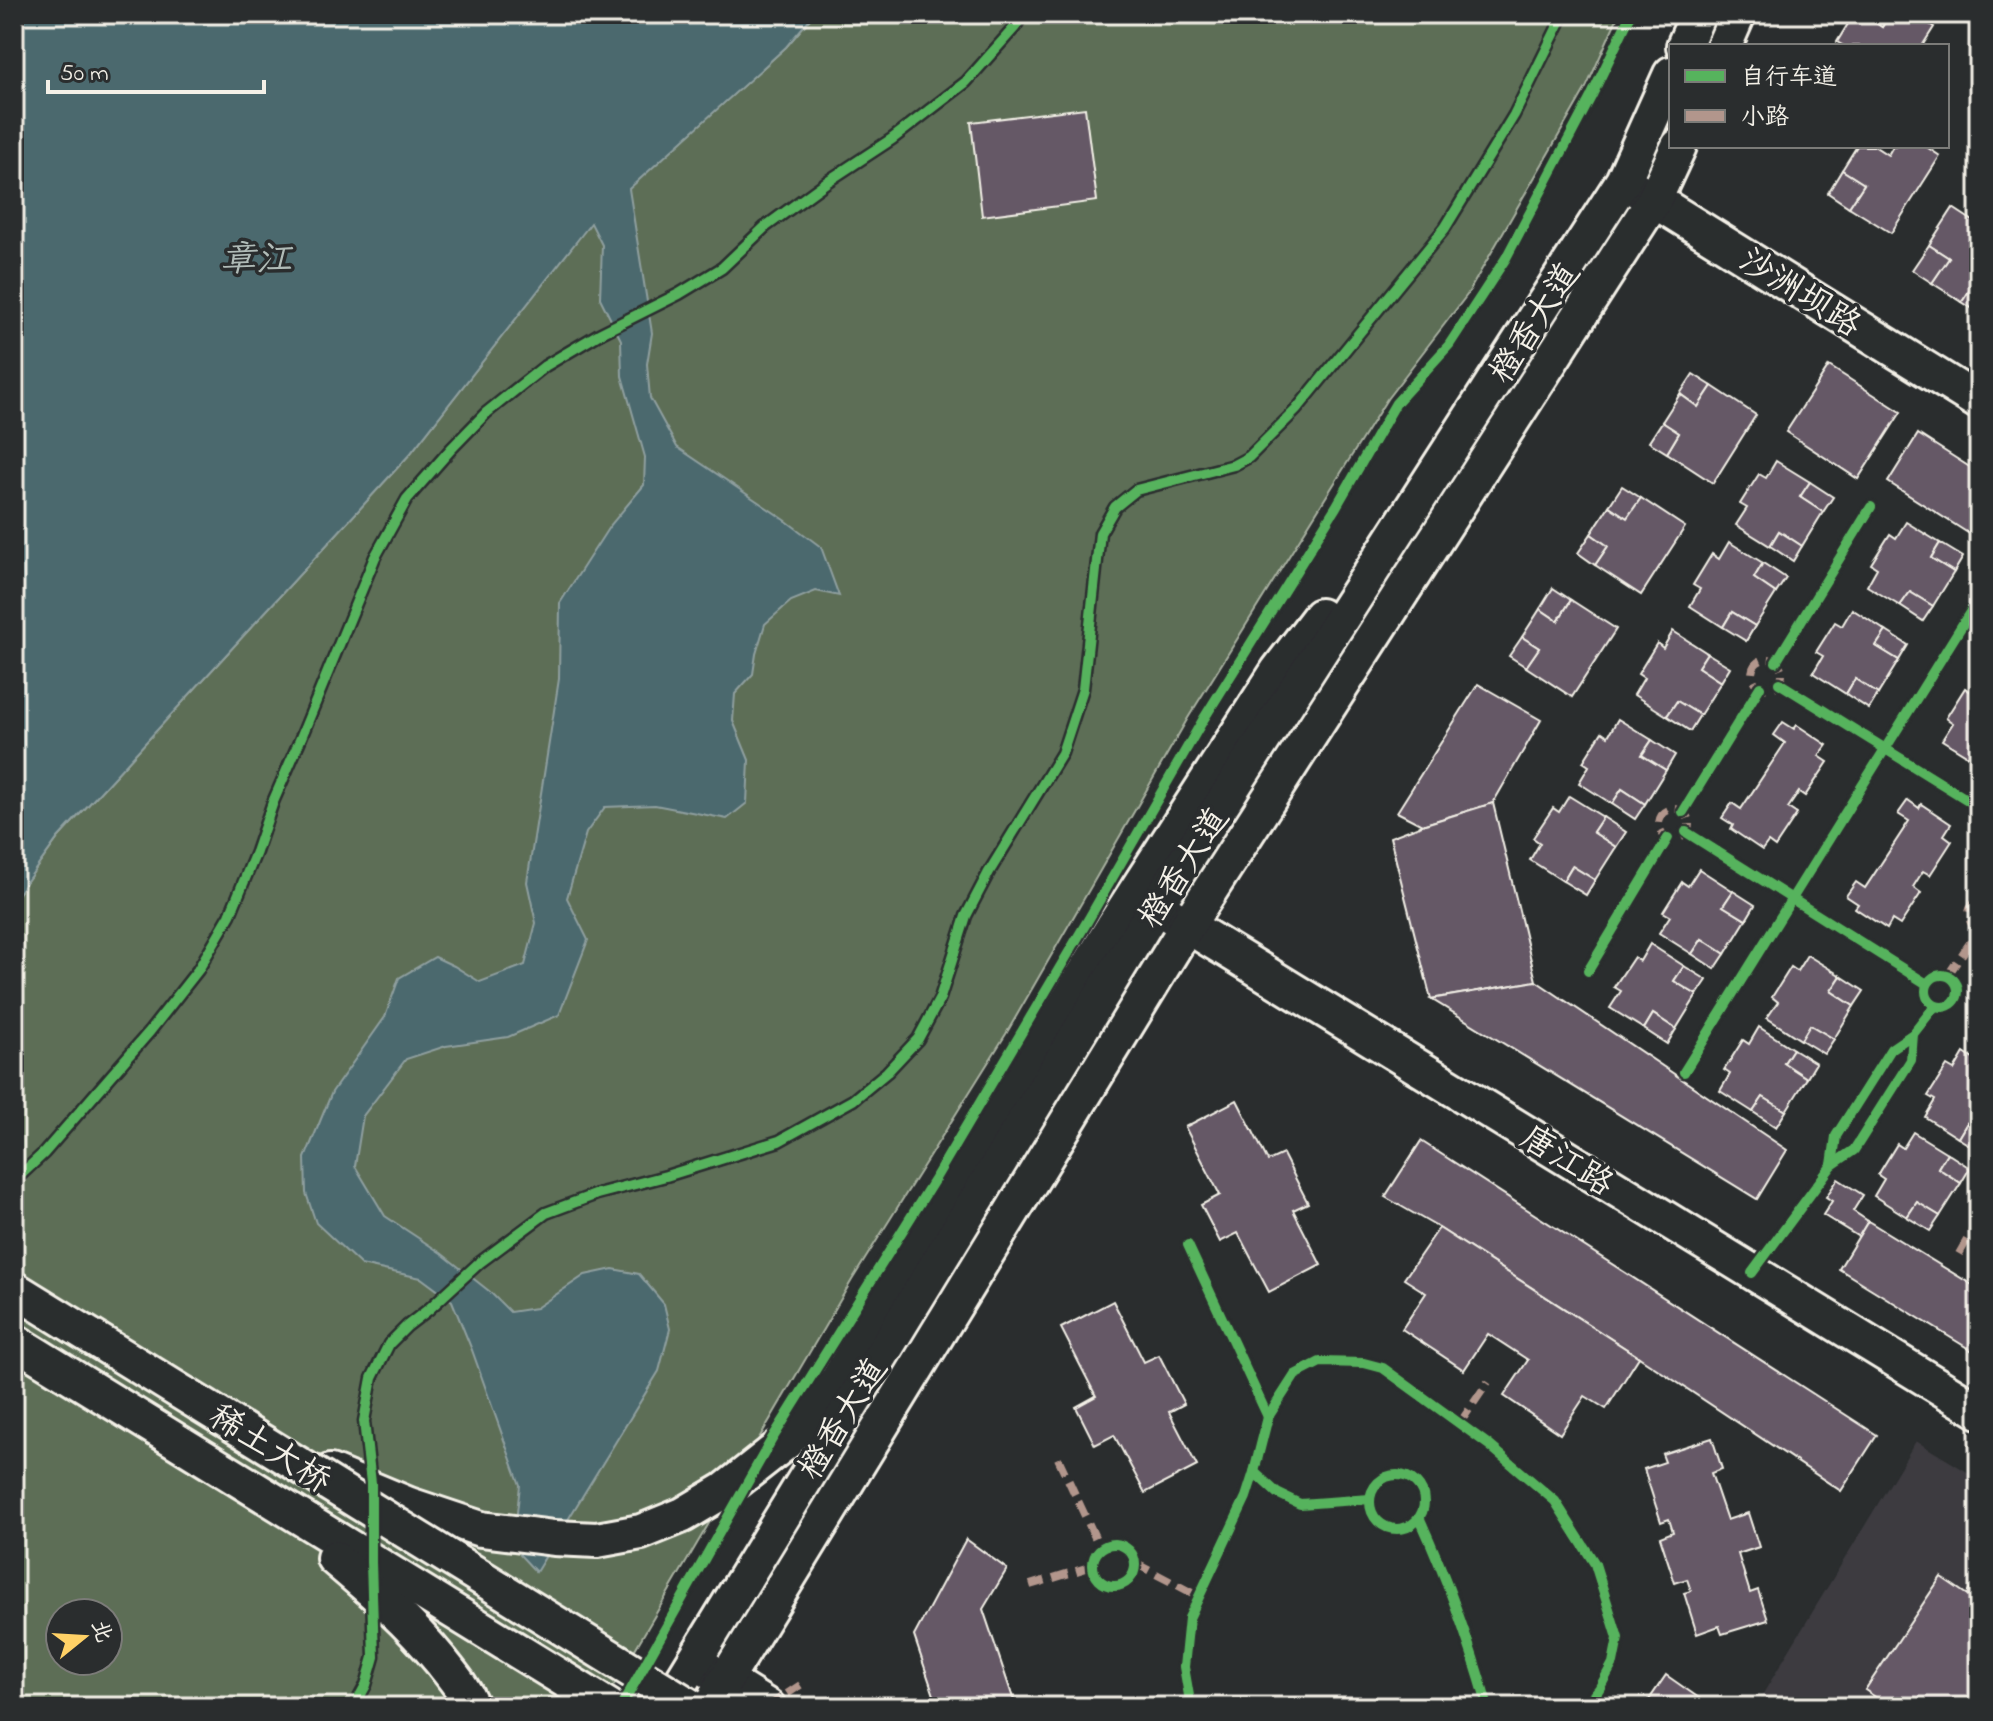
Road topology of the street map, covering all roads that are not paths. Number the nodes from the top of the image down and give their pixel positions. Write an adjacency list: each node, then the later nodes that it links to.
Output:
1 (1698, 14): 3 (main road)
2 (1738, 14): 4 (main road)
3 (1685, 44)
4 (1725, 44)
5 (1669, 78): 7 (main road, 橙香大道)
6 (1678, 148): 8 (main road, 橙香大道)
7 (1623, 181): 8 (main road, 沙洲坝路); 10 (main road, 橙香大道)
8 (1654, 200): 9 (main road, 沙洲坝路); 12 (main road, 橙香大道)
9 (1979, 402)
10 (1460, 436): 11 (main road, 橙香大道); 16 (main road, bridge)
11 (1156, 906): 12 (main road, 唐江路); 18 (main road, 橙香大道)
12 (1187, 926): 15 (main road, 唐江路); 19 (main road, 橙香大道)
13 (14, 1289): 16 (main road, 稀土大桥, bridge)
14 (14, 1341): 17 (main road, 稀土大桥)
15 (1979, 1411)
16 (267, 1445): 23 (main road, 稀土大桥, bridge)
17 (241, 1481): 20 (main road); 21 (main road, 稀土大桥)
18 (692, 1661): 19 (main road); 22 (main road, 橙香大道)
19 (717, 1693): 24 (main road)
20 (472, 1707)
21 (609, 1707)
22 (666, 1707)
23 (691, 1707)
24 (768, 1707)

